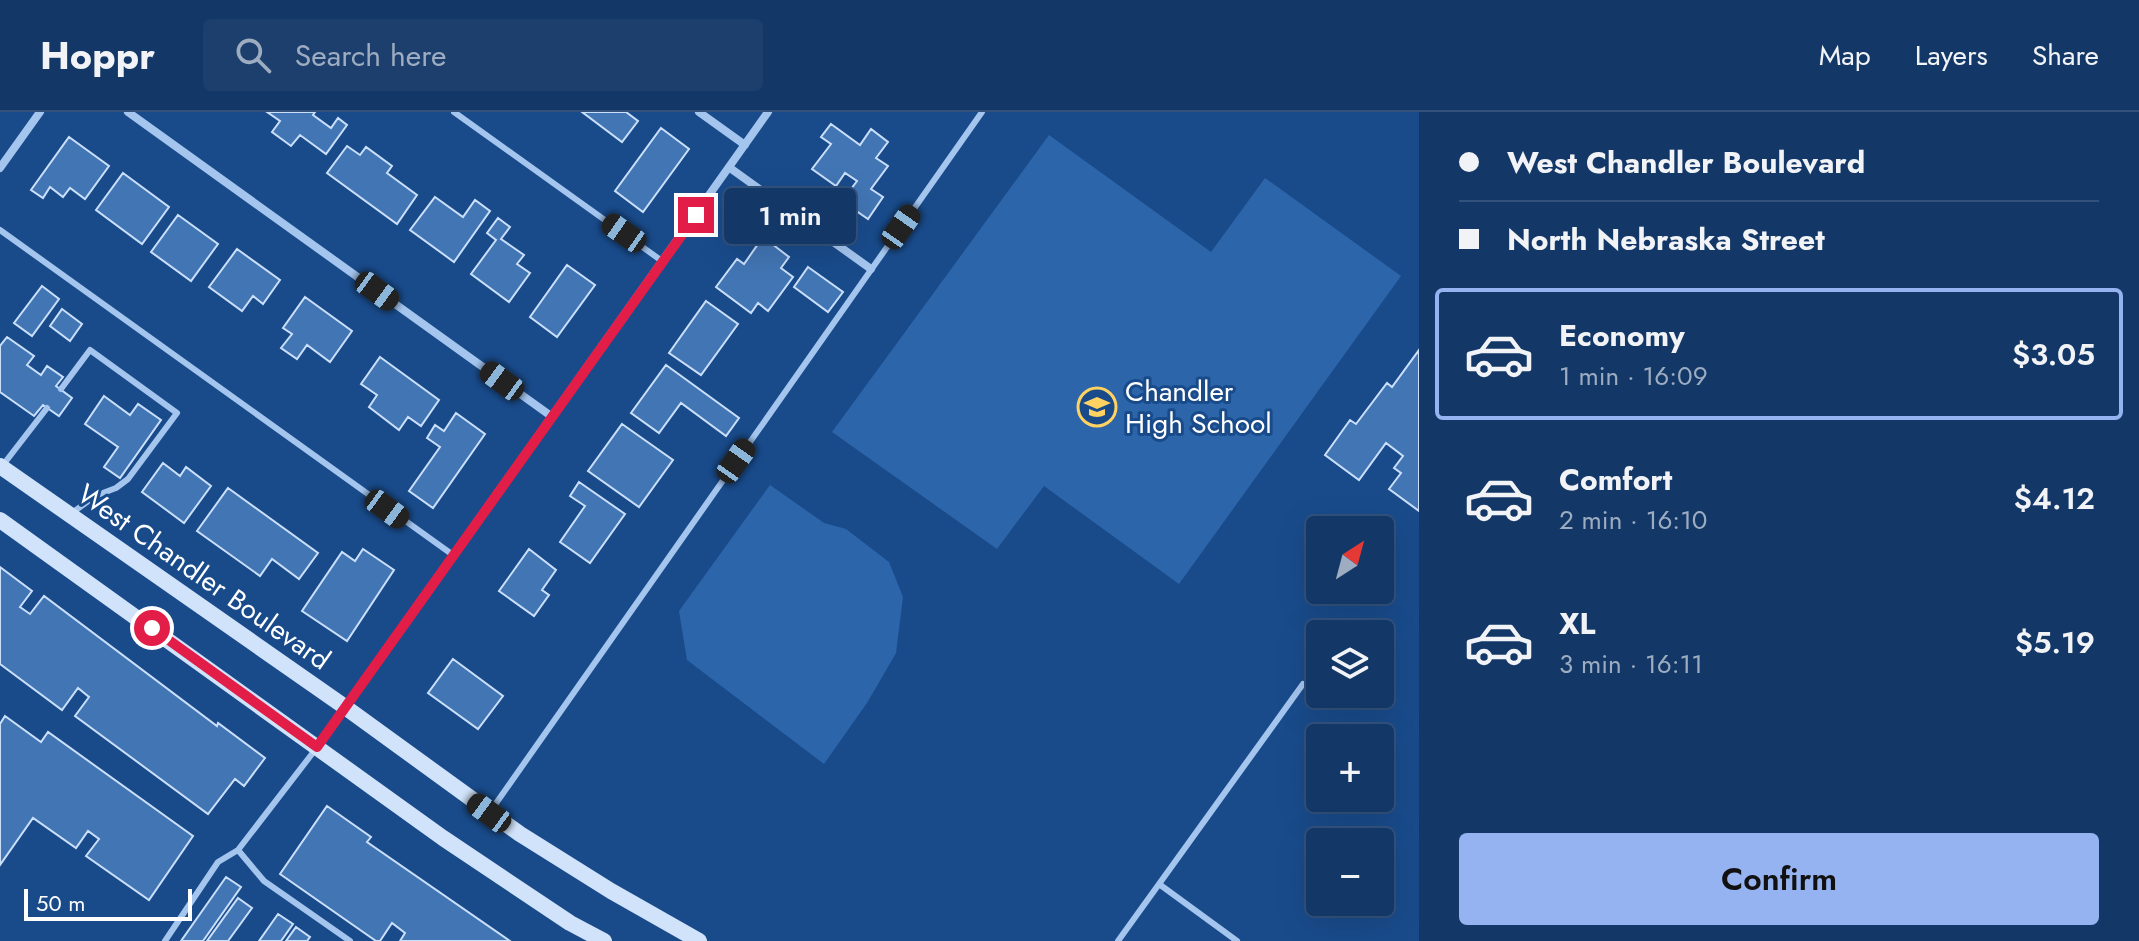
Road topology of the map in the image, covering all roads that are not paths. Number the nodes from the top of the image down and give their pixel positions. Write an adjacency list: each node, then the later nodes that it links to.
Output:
1 (40, 112): 8 (street)
2 (128, 112): 15 (street)
3 (454, 112): 11 (lane)
4 (699, 112): 7 (street)
5 (768, 112): 7 (street)
6 (982, 112): 12 (lane)
7 (745, 145): 9 (street)
8 (0, 168)
9 (730, 168): 11 (street); 12 (street)
10 (0, 230): 19 (lane)
11 (662, 261): 15 (street)
12 (871, 269): 23 (lane)
13 (61, 389): 17 (lane)
14 (47, 408): 16 (lane)
15 (551, 416): 19 (street)
16 (1, 466): 17 (main road, West Chandler Boulevard)
17 (69, 515): 21 (main road, West Chandler Boulevard)
18 (0, 520): 22 (main road)
19 (453, 555): 21 (street)
20 (1303, 684): 25 (lane)
21 (345, 707): 22 (street); 23 (main road, West Chandler Boulevard)
22 (317, 747): 24 (lane); 28 (main road)
23 (489, 813): 29 (main road, West Chandler Boulevard)
24 (238, 850): 26 (lane); 27 (lane)
25 (1159, 884): 30 (lane); 31 (lane)
26 (165, 941)
27 (350, 941)
28 (604, 941)
29 (699, 941)
30 (1118, 941)
31 (1237, 941)

